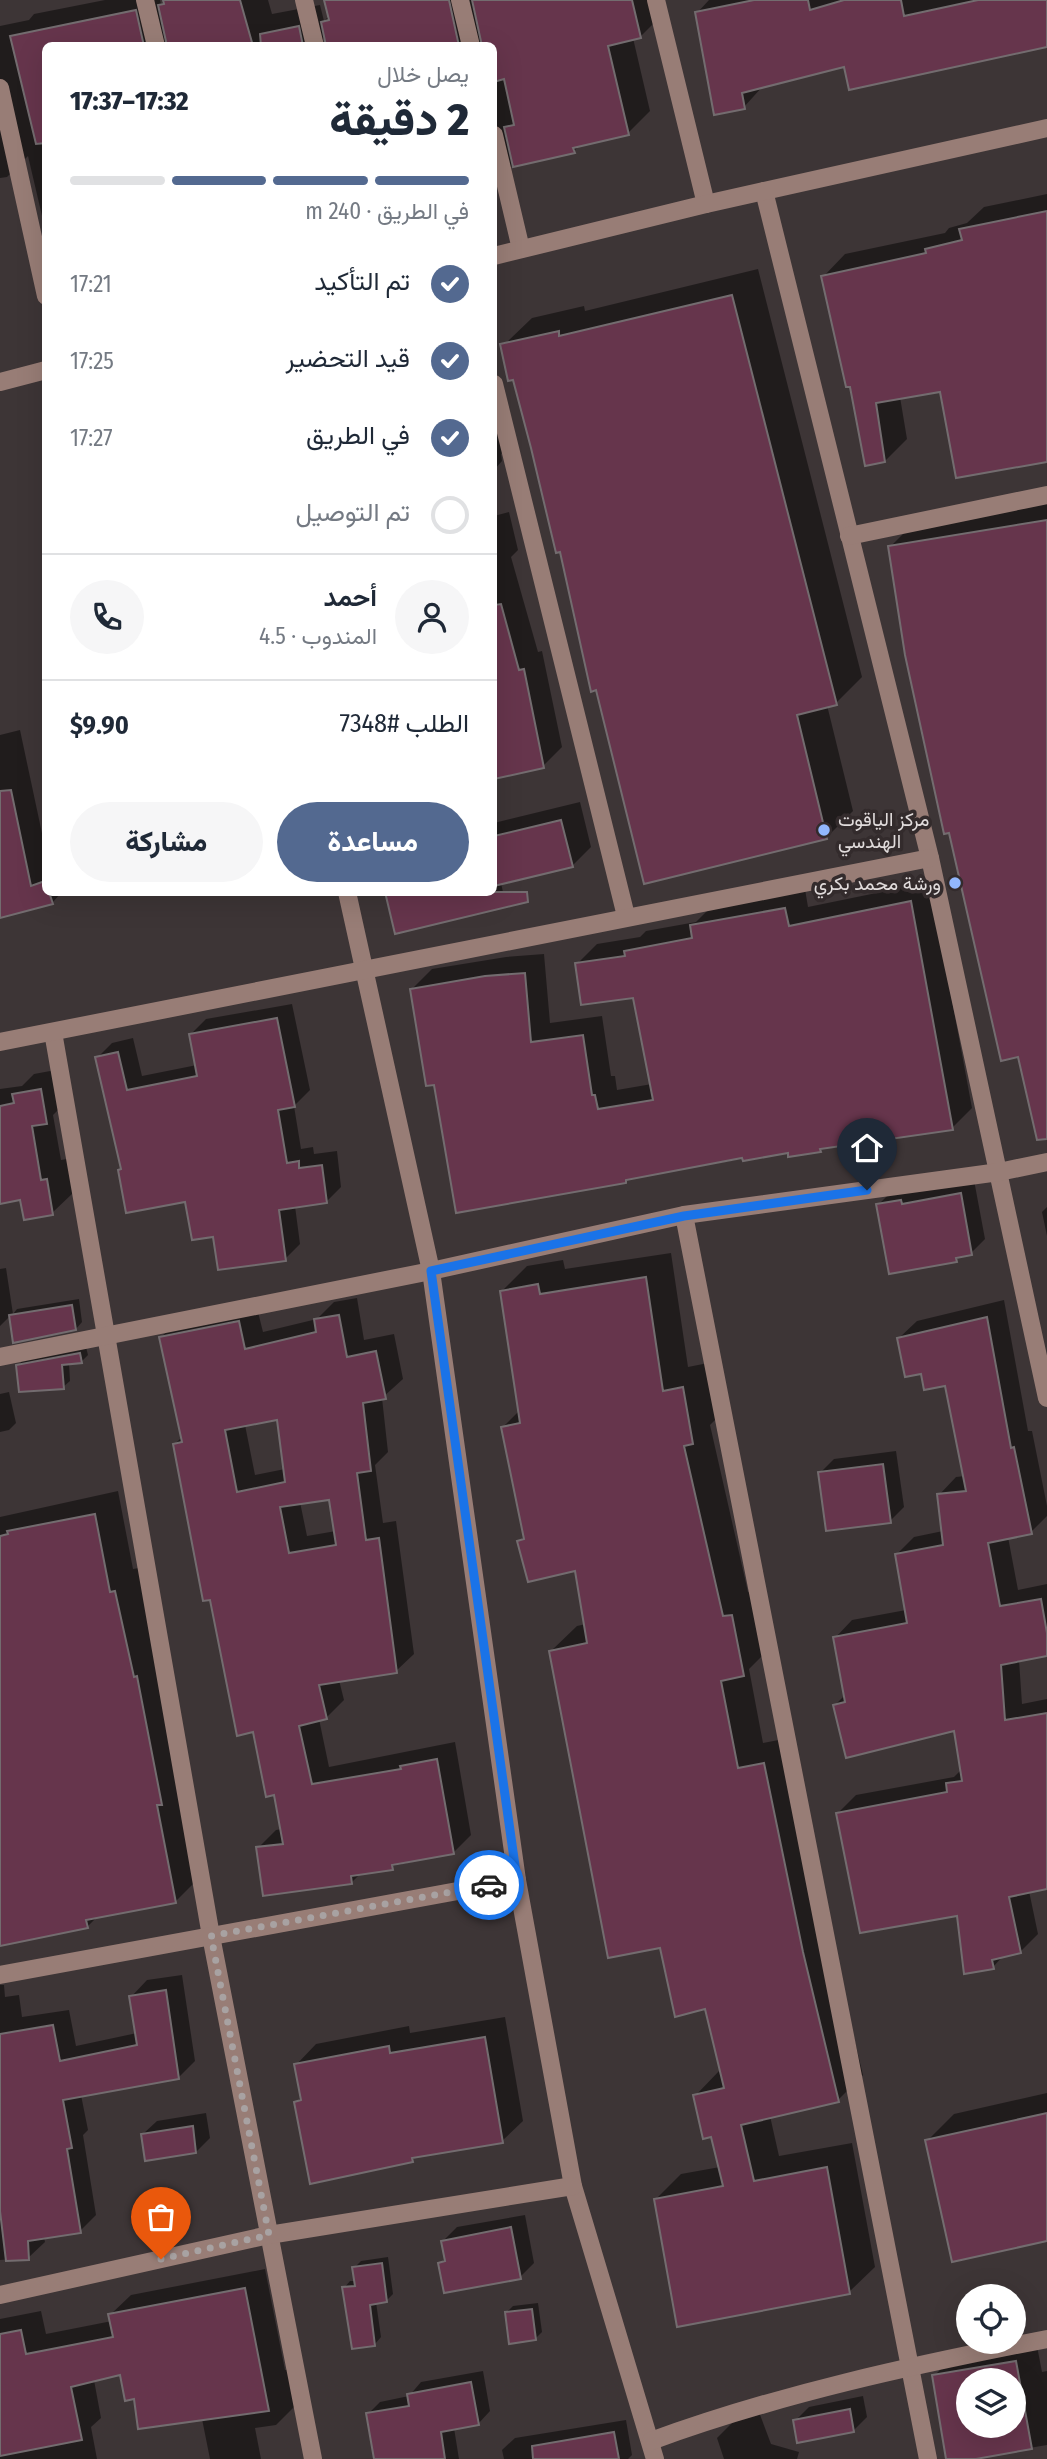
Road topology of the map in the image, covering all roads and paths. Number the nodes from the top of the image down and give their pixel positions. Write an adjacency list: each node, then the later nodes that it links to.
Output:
1 (145, 0): 5 (street)
2 (304, 0): 6 (street)
3 (460, 0): 7 (street)
4 (656, 0): 12 (street)
5 (155, 42)
6 (314, 42)
7 (470, 42)
8 (0, 88): 15 (street)
9 (1047, 128): 11 (street)
10 (497, 148): 13 (street)
11 (764, 191): 12 (street); 20 (street)
12 (706, 204): 13 (street)
13 (521, 249): 14 (street)
14 (497, 255)
15 (42, 278)
16 (42, 371): 17 (street)
17 (0, 382)
18 (497, 396): 23 (street)
19 (1047, 495): 20 (street)
20 (849, 536): 21 (street)
21 (930, 859): 23 (street); 28 (street)
22 (348, 896): 24 (street)
23 (626, 916): 24 (street)
24 (364, 969): 25 (street); 30 (street)
25 (53, 1032): 26 (street); 31 (street)
26 (0, 1042)
27 (1047, 1162): 28 (street)
28 (999, 1172): 29 (street); 33 (street)
29 (684, 1216): 30 (street); 41 (street)
30 (431, 1271): 31 (street); 34 (street)
31 (105, 1336): 32 (street); 35 (street)
32 (0, 1357)
33 (1047, 1398)
34 (517, 1880): 35 (street); 37 (street)
35 (211, 1936): 36 (street); 38 (street)
36 (0, 1975)
37 (573, 2186): 38 (street); 42 (street)
38 (269, 2235): 39 (street); 43 (street)
39 (0, 2295)
40 (1047, 2339): 41 (street)
41 (909, 2365): 42 (street); 44 (street)
42 (653, 2450)
43 (313, 2459)
44 (928, 2459)

